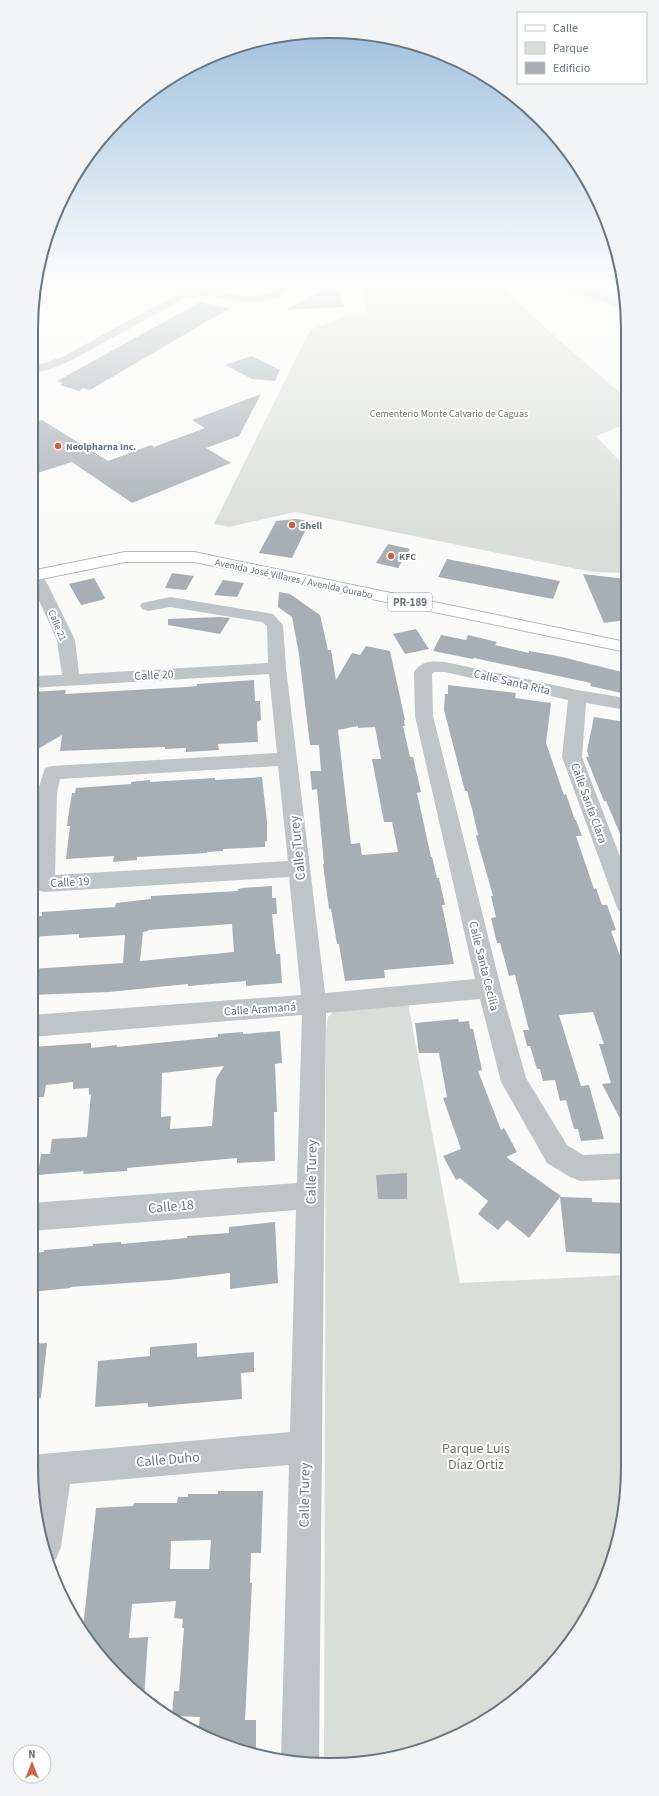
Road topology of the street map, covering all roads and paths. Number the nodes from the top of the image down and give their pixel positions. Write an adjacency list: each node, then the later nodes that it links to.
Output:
1 (52, 364): 2 (street)
2 (38, 368)
3 (38, 574): 6 (main road, Avenida José Villares / Avenida Gurabo / PR-189)
4 (38, 582): 8 (street, Calle 21)
5 (148, 606): 7 (street, Calle Turey)
6 (621, 646)
7 (277, 668): 8 (street, Calle 20); 13 (street, Calle Turey)
8 (71, 679): 9 (street, Calle 20)
9 (38, 681)
10 (424, 695): 11 (street, Calle Santa Rita); 16 (street, Calle Santa Cecilia)
11 (577, 696): 12 (street, Calle Santa Rita); 15 (street, Calle Santa Clara)
12 (621, 703)
13 (287, 759): 14 (street, Calle Turey); 14 (street, Calle 19)
14 (300, 868): 17 (street, Calle Turey)
15 (621, 889)
16 (488, 988): 17 (street, Calle Aramaná); 19 (street, Calle Santa Cecilia)
17 (314, 1004): 18 (street, Calle Aramaná); 20 (street, Calle Turey)
18 (38, 1025)
19 (621, 1166)
20 (311, 1195): 21 (street, Calle 18); 22 (street, Calle Turey)
21 (38, 1216)
22 (305, 1447): 23 (street, Calle Duho); 25 (street, Calle Turey)
23 (44, 1470): 24 (street)
24 (44, 1523)
25 (300, 1756)

